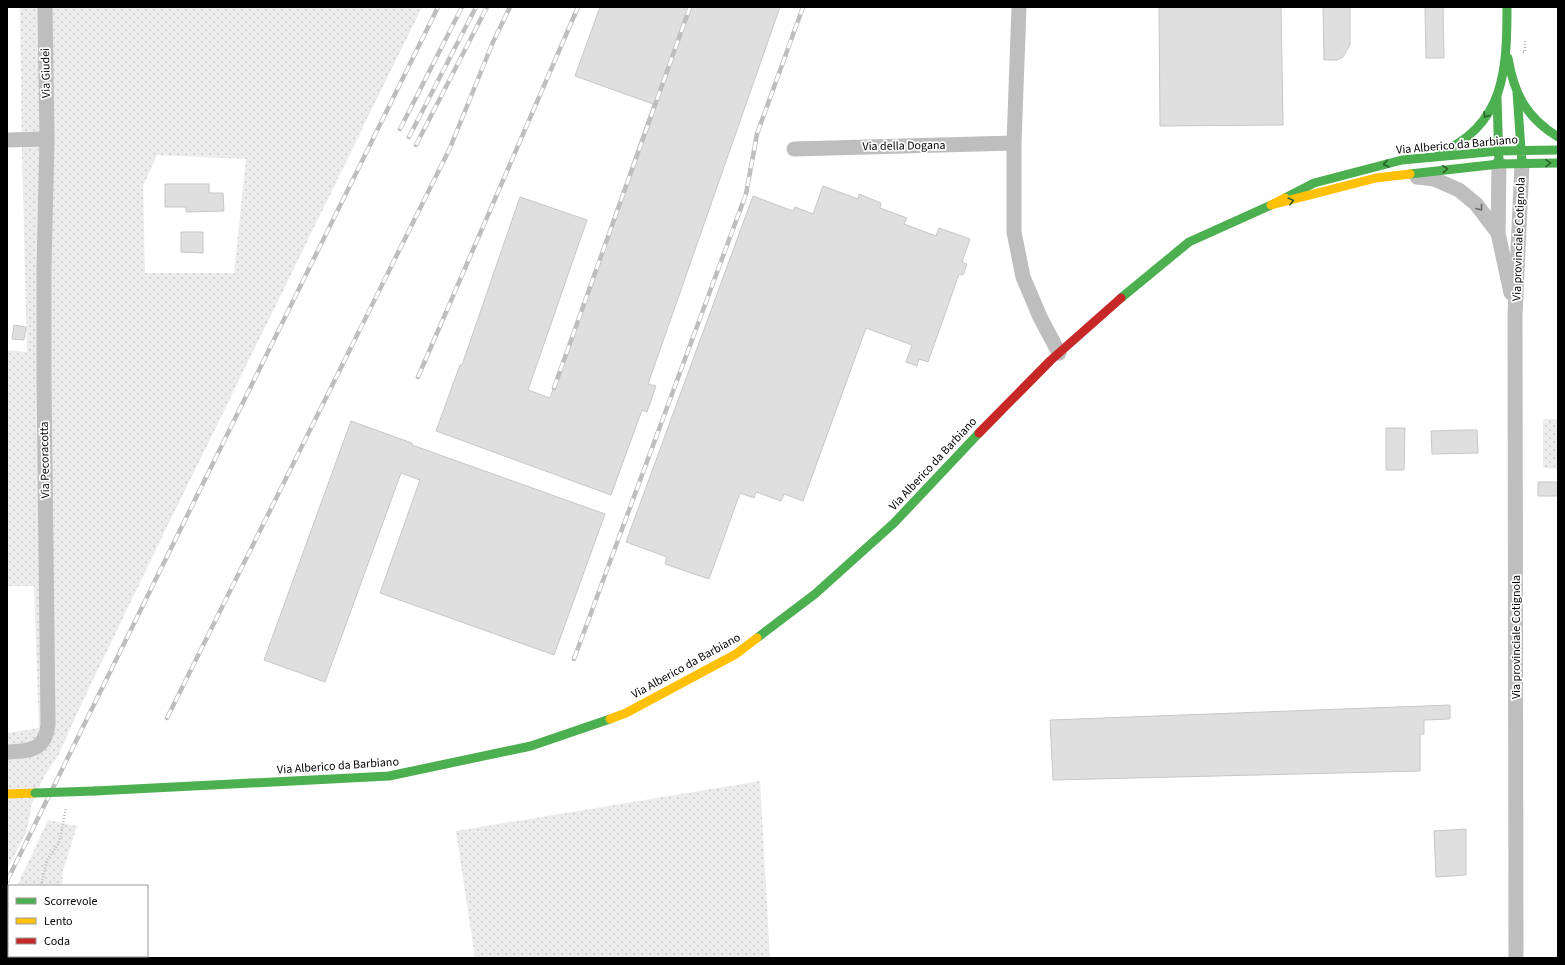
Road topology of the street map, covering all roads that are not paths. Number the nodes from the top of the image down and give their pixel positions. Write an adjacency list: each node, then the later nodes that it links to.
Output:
1 (45, 7): 8 (street, Via Giudei)
2 (1019, 7): 10 (street)
3 (1507, 7): 4 (main road)
4 (1506, 52): 5 (main road); 6 (main road)
5 (1516, 92): 7 (main road); 13 (main road)
6 (1497, 97): 13 (main road); 14 (main road, one-way to 14)
7 (1558, 137)
8 (47, 139): 9 (street); 21 (street, Via Pecoracotta)
9 (7, 140)
10 (1014, 143): 11 (street, Via della Dogana); 20 (street)
11 (794, 149)
12 (1558, 150): 13 (main road, Via Alberico da Barbiano)
13 (1510, 157): 14 (main road, Via Alberico da Barbiano); 15 (main road, Via Alberico da Barbiano, one-way to 15); 16 (main road, Via Alberico da Barbiano, one-way to 13); 18 (street, Via provinciale Cotignola); 19 (street, Via provinciale Cotignola)
14 (1427, 158): 17 (main road, Via Alberico da Barbiano, one-way to 17)
15 (1558, 163)
16 (1394, 175): 17 (main road, Via Alberico da Barbiano, one-way to 16); 18 (street, Via provinciale Cotignola, one-way to 18)
17 (1271, 205): 20 (main road, Via Alberico da Barbiano)
18 (1498, 233): 19 (street, Via provinciale Cotignola)
19 (1515, 315): 23 (street, Via provinciale Cotignola)
20 (1059, 353): 22 (main road, Via Alberico da Barbiano, bridge)
21 (7, 752)
22 (7, 794)
23 (1516, 958)

